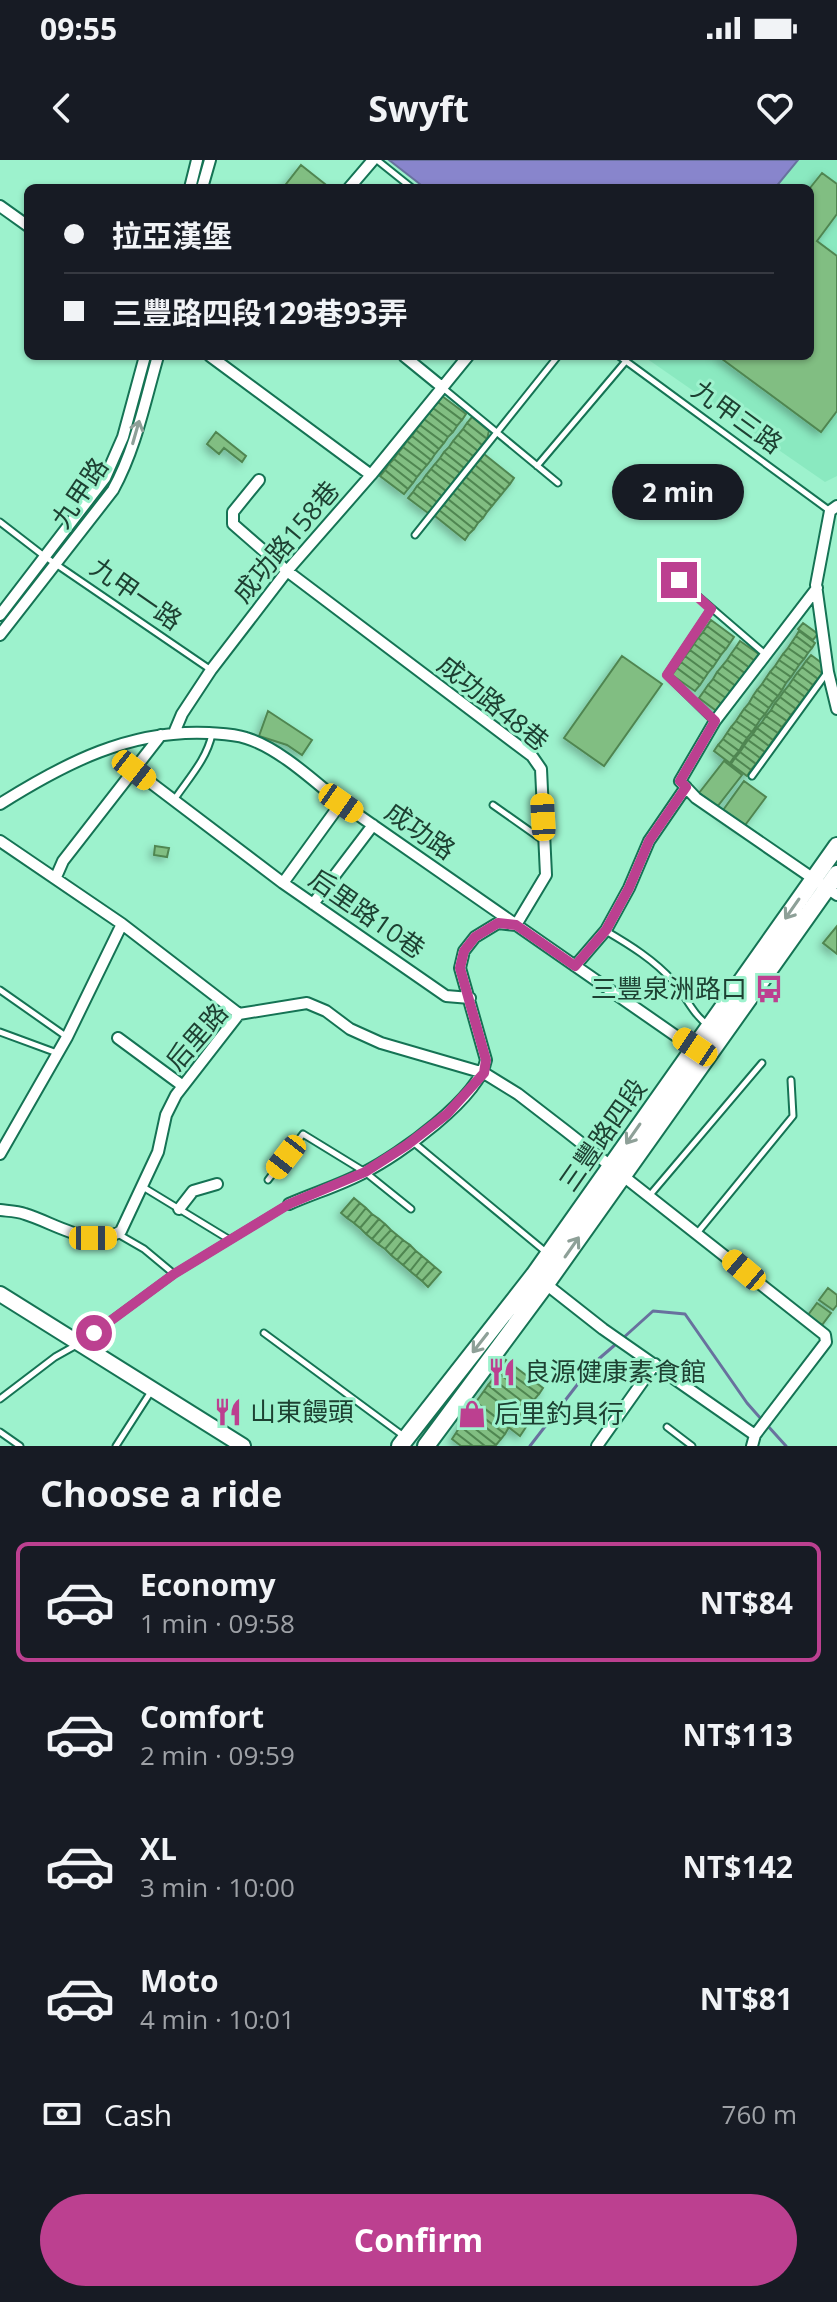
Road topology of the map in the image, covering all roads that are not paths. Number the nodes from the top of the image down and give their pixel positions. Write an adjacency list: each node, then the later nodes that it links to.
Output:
1 (197, 160): 4 (street)
2 (210, 160): 5 (street)
3 (375, 160): 6 (street); 7 (lane)
4 (191, 184)
5 (203, 184)
6 (353, 184)
7 (407, 184)
8 (0, 206): 9 (street)
9 (24, 223)
10 (144, 360): 26 (street, 九甲路)
11 (157, 360): 27 (street, 九甲路, one-way to 11)
12 (215, 360): 20 (street)
13 (409, 360): 17 (street)
14 (465, 360): 17 (street, 成功路158巷)
15 (555, 360): 18 (lane)
16 (626, 361): 19 (lane); 23 (lane, 九甲三路)
17 (442, 387): 18 (lane); 20 (street, 成功路158巷)
18 (498, 434): 19 (lane); 25 (lane)
19 (537, 466): 22 (lane)
20 (371, 475): 28 (street, 成功路158巷)
21 (259, 480): 28 (street, 成功路48巷)
22 (558, 483)
23 (834, 508): 30 (street)
24 (0, 522): 26 (lane, 九甲一路)
25 (415, 535)
26 (44, 556): 27 (lane, 九甲一路); 32 (street, 九甲路)
27 (57, 563): 33 (street, 九甲路); 35 (lane, 九甲一路)
28 (287, 571): 35 (street, 成功路158巷); 51 (street, 成功路48巷)
29 (679, 580): 31 (lane)
30 (817, 588): 34 (street); 36 (street)
31 (711, 609): 34 (lane); 38 (lane)
32 (0, 615)
33 (2, 629)
34 (765, 654): 38 (street)
35 (211, 670): 39 (street, 成功路158巷)
36 (828, 672): 37 (street); 43 (lane)
37 (837, 709)
38 (715, 721): 44 (street)
39 (174, 733): 40 (street, 成功路); 41 (street, 成功路)
40 (212, 734): 45 (lane); 46 (street, 成功路)
41 (161, 735): 42 (street); 47 (street, 成功路)
42 (134, 770): 45 (street, 后里路10巷); 53 (street)
43 (752, 776)
44 (686, 787): 55 (street); 59 (street)
45 (173, 801): 54 (street, 后里路10巷)
46 (341, 803): 49 (street, 成功路); 54 (street)
47 (0, 804)
48 (493, 805): 51 (lane)
49 (373, 825): 56 (street); 58 (street, 成功路)
50 (0, 841): 53 (street)
51 (544, 841): 58 (street, 成功路48巷)
52 (837, 846): 55 (main road, 三豐路四段)
53 (56, 877): 57 (street)
54 (283, 883): 56 (street, 后里路10巷)
55 (829, 884): 64 (main road, 三豐路四段, one-way to 64); 68 (main road, 三豐路四段)
56 (313, 904): 62 (street, 后里路10巷)
57 (122, 924): 63 (street); 66 (street)
58 (516, 925): 60 (street, 成功路); 62 (street)
59 (606, 930): 60 (street); 64 (lane)
60 (575, 966): 68 (street, 成功路)
61 (0, 990): 66 (lane)
62 (470, 998): 71 (street)
63 (239, 1014): 71 (street, 后里路); 73 (street, 后里路)
64 (709, 1027): 68 (main road, 三豐路四段)
65 (0, 1032): 69 (lane)
66 (67, 1037): 69 (street)
67 (118, 1038): 73 (street)
68 (700, 1052): 77 (main road, 三豐路四段)
69 (58, 1053): 74 (street)
70 (762, 1063): 82 (lane)
71 (484, 1073): 75 (street); 77 (street, 后里路)
72 (791, 1080): 87 (lane)
73 (183, 1086): 81 (street, 后里路)
74 (3, 1140): 76 (street)
75 (413, 1141): 78 (street); 90 (lane)
76 (0, 1154)
77 (616, 1171): 82 (street, 后里路); 90 (main road, 三豐路四段); 92 (main road, 三豐路四段, one-way to 77)
78 (365, 1172): 79 (lane); 83 (street); 85 (lane)
79 (268, 1180)
80 (217, 1184): 84 (street)
81 (142, 1186): 84 (lane); 88 (street, 后里路)
82 (650, 1196): 87 (street, 后里路)
83 (289, 1204): 89 (lane)
84 (179, 1209): 89 (lane)
85 (411, 1209)
86 (0, 1210): 88 (street)
87 (698, 1232): 101 (street, 后里路)
88 (117, 1233): 91 (lane)
89 (230, 1240): 91 (lane)
90 (548, 1253): 92 (main road, 三豐路四段)
91 (174, 1274): 95 (lane)
92 (540, 1280): 96 (street); 102 (main road, 三豐路四段, one-way to 102); 106 (main road, 三豐路四段)
93 (0, 1294): 95 (main road)
94 (264, 1333): 102 (lane)
95 (80, 1343): 97 (main road); 98 (lane)
96 (655, 1364): 101 (street); 107 (street)
97 (152, 1389): 104 (lane); 105 (main road)
98 (0, 1399)
99 (667, 1427): 108 (lane)
100 (0, 1432): 103 (lane)
101 (754, 1440)
102 (403, 1442)
103 (20, 1446)
104 (116, 1446)
105 (243, 1446)
106 (426, 1446)
107 (597, 1446)
108 (692, 1446)

